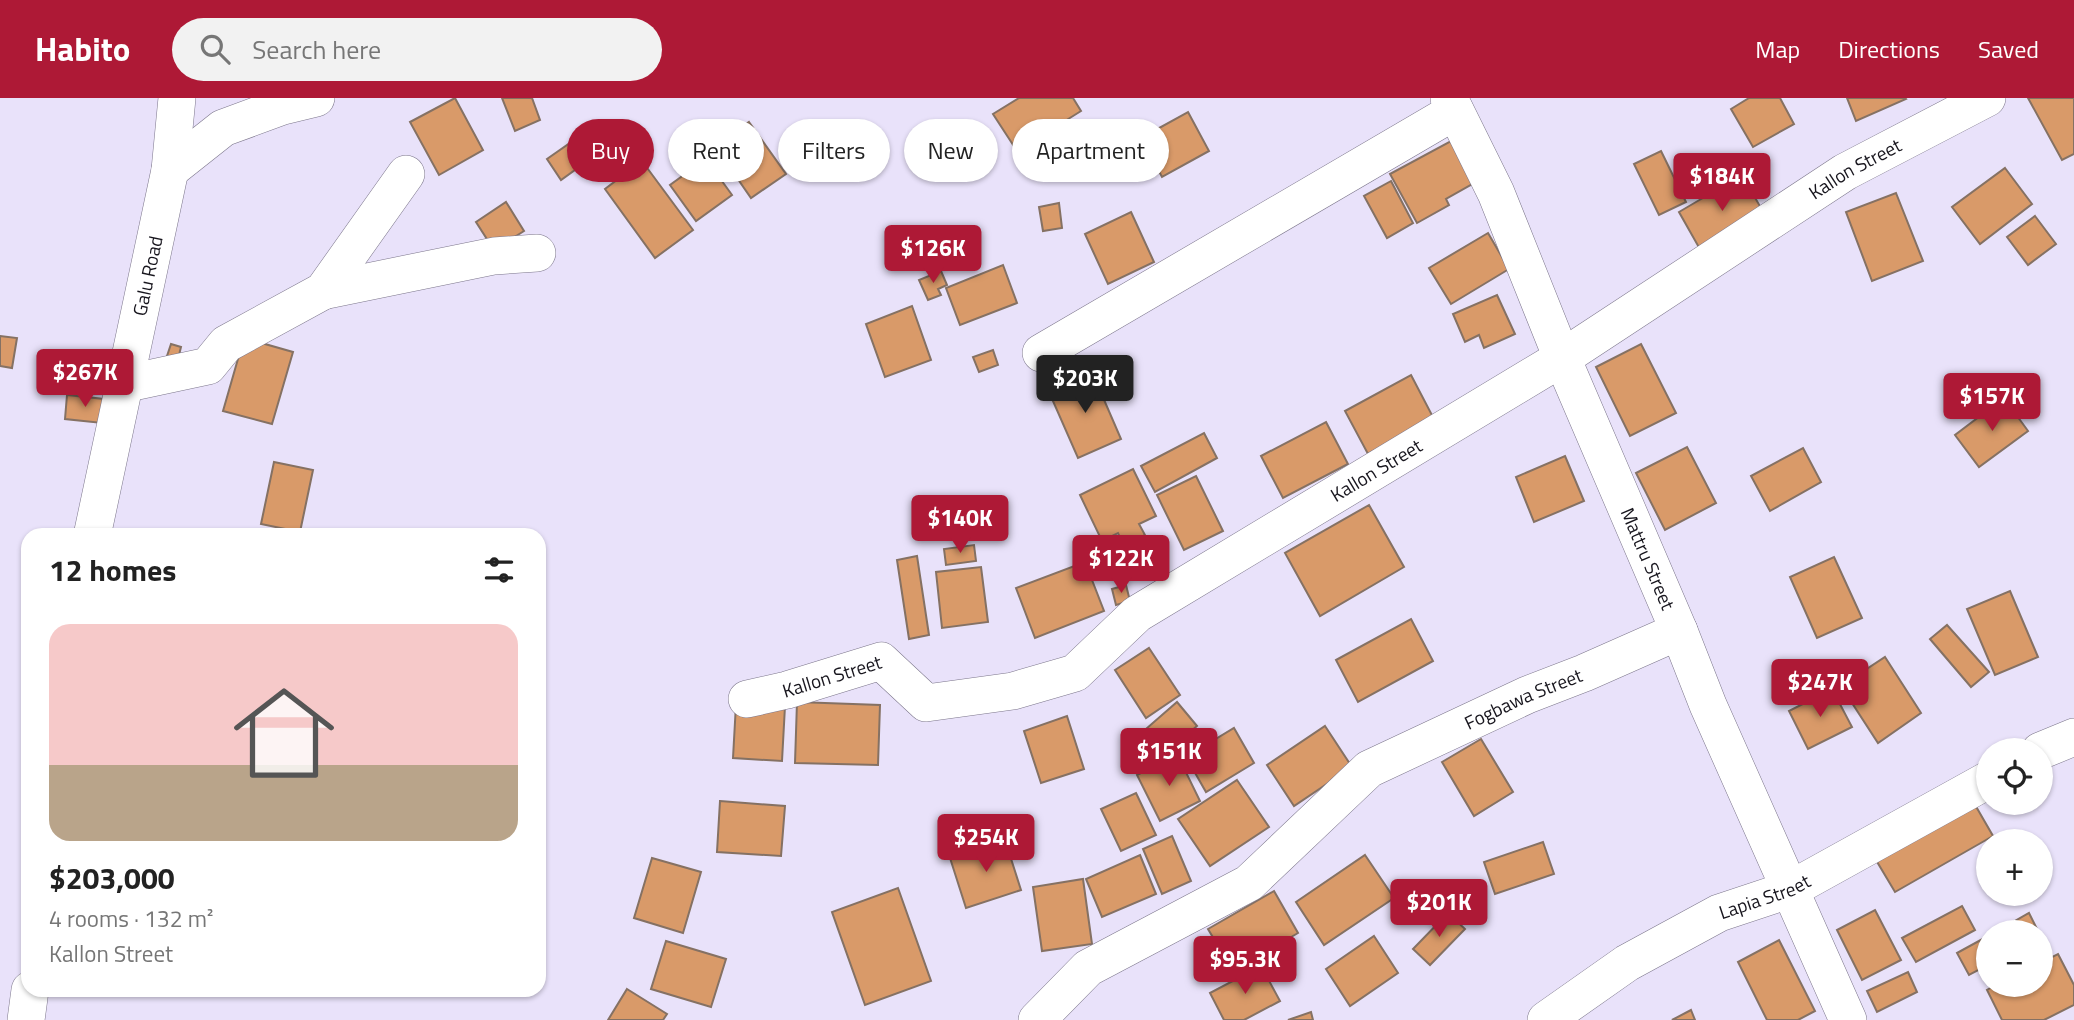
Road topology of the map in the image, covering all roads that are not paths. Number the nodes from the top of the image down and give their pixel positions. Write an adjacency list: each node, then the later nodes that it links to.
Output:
1 (177, 98): 5 (street, Galu Road)
2 (316, 98): 5 (street)
3 (1987, 98): 10 (street, Kallon Street)
4 (1452, 104): 9 (street); 10 (street, Mattru Street)
5 (170, 170): 11 (street, Galu Road)
6 (406, 174): 8 (street)
7 (537, 253): 8 (street)
8 (323, 291): 11 (street)
9 (1041, 353)
10 (1562, 358): 13 (street, Mattru Street); 14 (street, Kallon Street)
11 (124, 384): 12 (street, Galu Road)
12 (94, 528)
13 (1679, 631): 18 (street, Mattru Street); 21 (street, Fogbawa Street)
14 (747, 699)
15 (2074, 737): 16 (street)
16 (2053, 746)
17 (1976, 787): 18 (street, Lapia Street)
18 (1791, 889): 22 (street, Lapia Street); 23 (street, Mattru Street)
19 (29, 997): 20 (street)
20 (26, 1020)
21 (1037, 1020)
22 (1546, 1020)
23 (1849, 1020)

